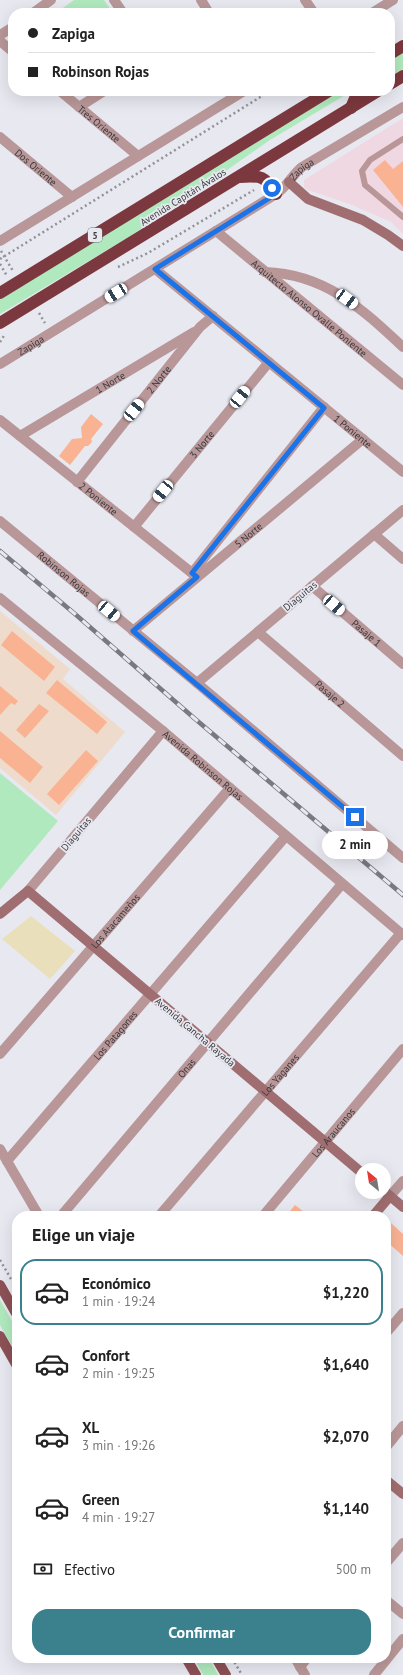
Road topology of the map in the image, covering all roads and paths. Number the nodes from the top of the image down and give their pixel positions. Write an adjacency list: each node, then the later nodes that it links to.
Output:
1 (51, 0): 4 (street)
2 (114, 0): 5 (street)
3 (393, 0): 6 (street)
4 (40, 8)
5 (120, 8)
6 (380, 8)
7 (8, 30): 8 (street)
8 (0, 36)
9 (0, 41): 10 (street)
10 (8, 48)
11 (66, 96): 18 (street, Tres Oriente)
12 (96, 96): 18 (street)
13 (236, 96): 24 (street)
14 (262, 96): 34 (path)
15 (321, 96): 38 (highway, Avenida Capitán Ávalos / 5)
16 (356, 96): 20 (highway)
17 (370, 96): 20 (highway, Avenida Capitán Ávalos)
18 (79, 107): 24 (street, Tres Oriente)
19 (403, 107): 26 (street, Zapiga)
20 (351, 108): 25 (highway, Avenida Capitán Ávalos)
21 (0, 137): 23 (street, Dos Oriente)
22 (403, 139): 30 (lane)
23 (4, 147): 28 (street, Dos Oriente)
24 (138, 156): 28 (street)
25 (238, 177): 27 (highway); 42 (highway, Avenida Capitán Ávalos)
26 (289, 182): 27 (street, Zapiga); 33 (street)
27 (276, 194): 29 (street, Zapiga)
28 (72, 197): 32 (street)
29 (262, 204): 31 (street, Zapiga); 36 (path)
30 (403, 217)
31 (216, 231): 35 (street, Zapiga); 37 (street, Arquitecto Alonso Ovalle Poniente)
32 (0, 241)
33 (402, 243)
34 (0, 259)
35 (155, 269): 40 (street, 1 Poniente); 47 (street, Zapiga)
36 (111, 270)
37 (265, 272): 45 (street); 48 (street, Arquitecto Alonso Ovalle Poniente)
38 (0, 293)
39 (46, 310): 41 (path)
40 (213, 316): 43 (street, 2 Norte); 46 (street, 1 Poniente)
41 (33, 317)
42 (3, 328): 44 (path)
43 (200, 328): 51 (street, 1 Norte); 54 (street, 2 Norte)
44 (0, 342)
45 (403, 347)
46 (268, 362): 49 (street, 1 Poniente); 57 (street, 3 Norte)
47 (0, 364)
48 (403, 385)
49 (324, 408): 52 (street, 1 Poniente); 60 (street)
50 (0, 420): 51 (street, 2 Poniente)
51 (20, 436): 54 (street, 2 Poniente)
52 (363, 439): 53 (street, 1 Poniente); 60 (street, 5 Norte)
53 (403, 472)
54 (77, 482): 57 (street, 2 Poniente)
55 (403, 510): 58 (street, Diaguitas)
56 (0, 521): 63 (street, Robinson Rojas)
57 (134, 527): 60 (street, 2 Poniente)
58 (374, 534): 59 (street); 61 (street, Diaguitas)
59 (403, 559)
60 (194, 575): 63 (street, 5 Norte)
61 (312, 586): 64 (street, Diaguitas); 65 (street, Pasaje 1)
62 (0, 598): 67 (street, Avenida Robinson Rojas)
63 (133, 631): 66 (street, Robinson Rojas)
64 (258, 632): 66 (street, Diaguitas); 68 (street, Pasaje 2)
65 (403, 664)
66 (197, 683): 71 (street, Robinson Rojas)
67 (163, 731): 69 (street, Avenida Robinson Rojas); 73 (street, Diaguitas)
68 (403, 756)
69 (230, 788): 70 (street, Avenida Robinson Rojas); 76 (street, Los Atacameños)
70 (286, 836): 72 (street, Avenida Robinson Rojas); 77 (street, Los Patagones)
71 (403, 858)
72 (342, 884): 75 (street, Avenida Robinson Rojas); 78 (street, Onas)
73 (28, 891): 74 (street, Diaguitas); 76 (street, Avenida Cancha Rayada)
74 (0, 914)
75 (402, 934): 81 (street, Los Yaganes)
76 (93, 946): 77 (street, Avenida Cancha Rayada); 80 (street, Los Atacameños)
77 (150, 994): 78 (street, Avenida Cancha Rayada); 84 (street, Los Patagones)
78 (208, 1043): 81 (street, Avenida Cancha Rayada); 92 (street, Onas)
79 (402, 1051): 82 (street, Los Araucanos)
80 (0, 1054)
81 (266, 1091): 82 (street, Avenida Cancha Rayada); 93 (street, Los Yaganes)
82 (325, 1142): 85 (street, Avenida Cancha Rayada); 94 (street, Los Araucanos)
83 (0, 1149): 84 (street)
84 (7, 1161): 91 (street)
85 (355, 1167)
86 (403, 1181): 87 (street)
87 (391, 1191)
88 (391, 1197): 90 (street)
89 (384, 1199): 95 (street)
90 (403, 1207)
91 (36, 1211)
92 (65, 1211)
93 (162, 1211)
94 (267, 1211)
95 (376, 1211)
96 (0, 1260): 97 (path)
97 (12, 1281)
98 (0, 1285): 99 (main road)
99 (12, 1305)
100 (403, 1313): 101 (street)
101 (391, 1327)
102 (0, 1336): 103 (main road)
103 (12, 1357)
104 (403, 1426): 105 (street)
105 (391, 1440)
106 (391, 1484): 107 (street)
107 (403, 1494)
108 (403, 1543): 109 (street)
109 (391, 1557)
110 (391, 1604): 111 (street)
111 (403, 1614)
112 (403, 1639): 113 (street)
113 (391, 1654)
114 (189, 1663): 118 (main road)
115 (219, 1663): 119 (main road)
116 (235, 1663): 120 (path)
117 (384, 1663): 121 (street)
118 (196, 1675)
119 (226, 1675)
120 (242, 1675)
121 (374, 1675)

